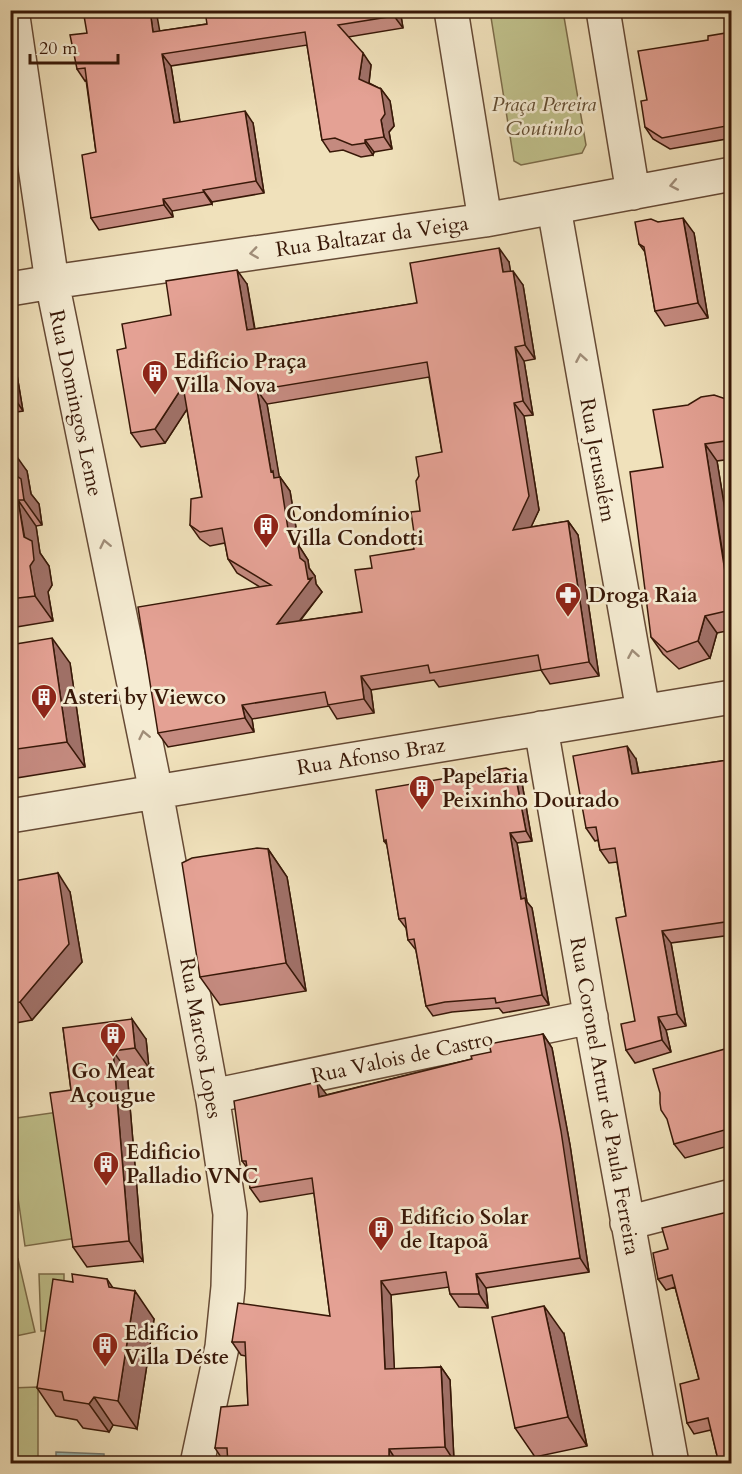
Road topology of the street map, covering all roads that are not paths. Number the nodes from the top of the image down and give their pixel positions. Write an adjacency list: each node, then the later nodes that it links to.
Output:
1 (12, 10): 8 (street, Rua Domingos Leme)
2 (451, 10): 7 (street)
3 (603, 10): 5 (street)
4 (732, 174): 5 (street, Rua Baltazar da Veiga, one-way to 5)
5 (633, 193): 6 (street, Rua Baltazar da Veiga)
6 (554, 208): 7 (street, Rua Baltazar da Veiga); 11 (street, Rua Jerusalém, one-way to 6)
7 (485, 220): 8 (street, Rua Baltazar da Veiga, one-way to 8)
8 (52, 282): 9 (street, Rua Baltazar da Veiga); 13 (street, Rua Domingos Leme, one-way to 8)
9 (10, 289)
10 (732, 697): 11 (street, Rua Afonso Braz)
11 (643, 711): 12 (street, Rua Afonso Braz)
12 (541, 728): 13 (street, Rua Afonso Braz); 15 (street, Rua Coronel Artur de Paula Ferreira)
13 (156, 792): 14 (street, Rua Afonso Braz); 16 (street, Rua Marcos Lopes)
14 (10, 816)
15 (591, 1017): 16 (street, Rua Valois de Castro); 18 (street, Rua Coronel Artur de Paula Ferreira)
16 (212, 1096): 19 (street, Rua Marcos Lopes)
17 (732, 1196): 18 (street)
18 (627, 1223): 20 (street, Rua Coronel Artur de Paula Ferreira)
19 (197, 1464)
20 (672, 1464)

